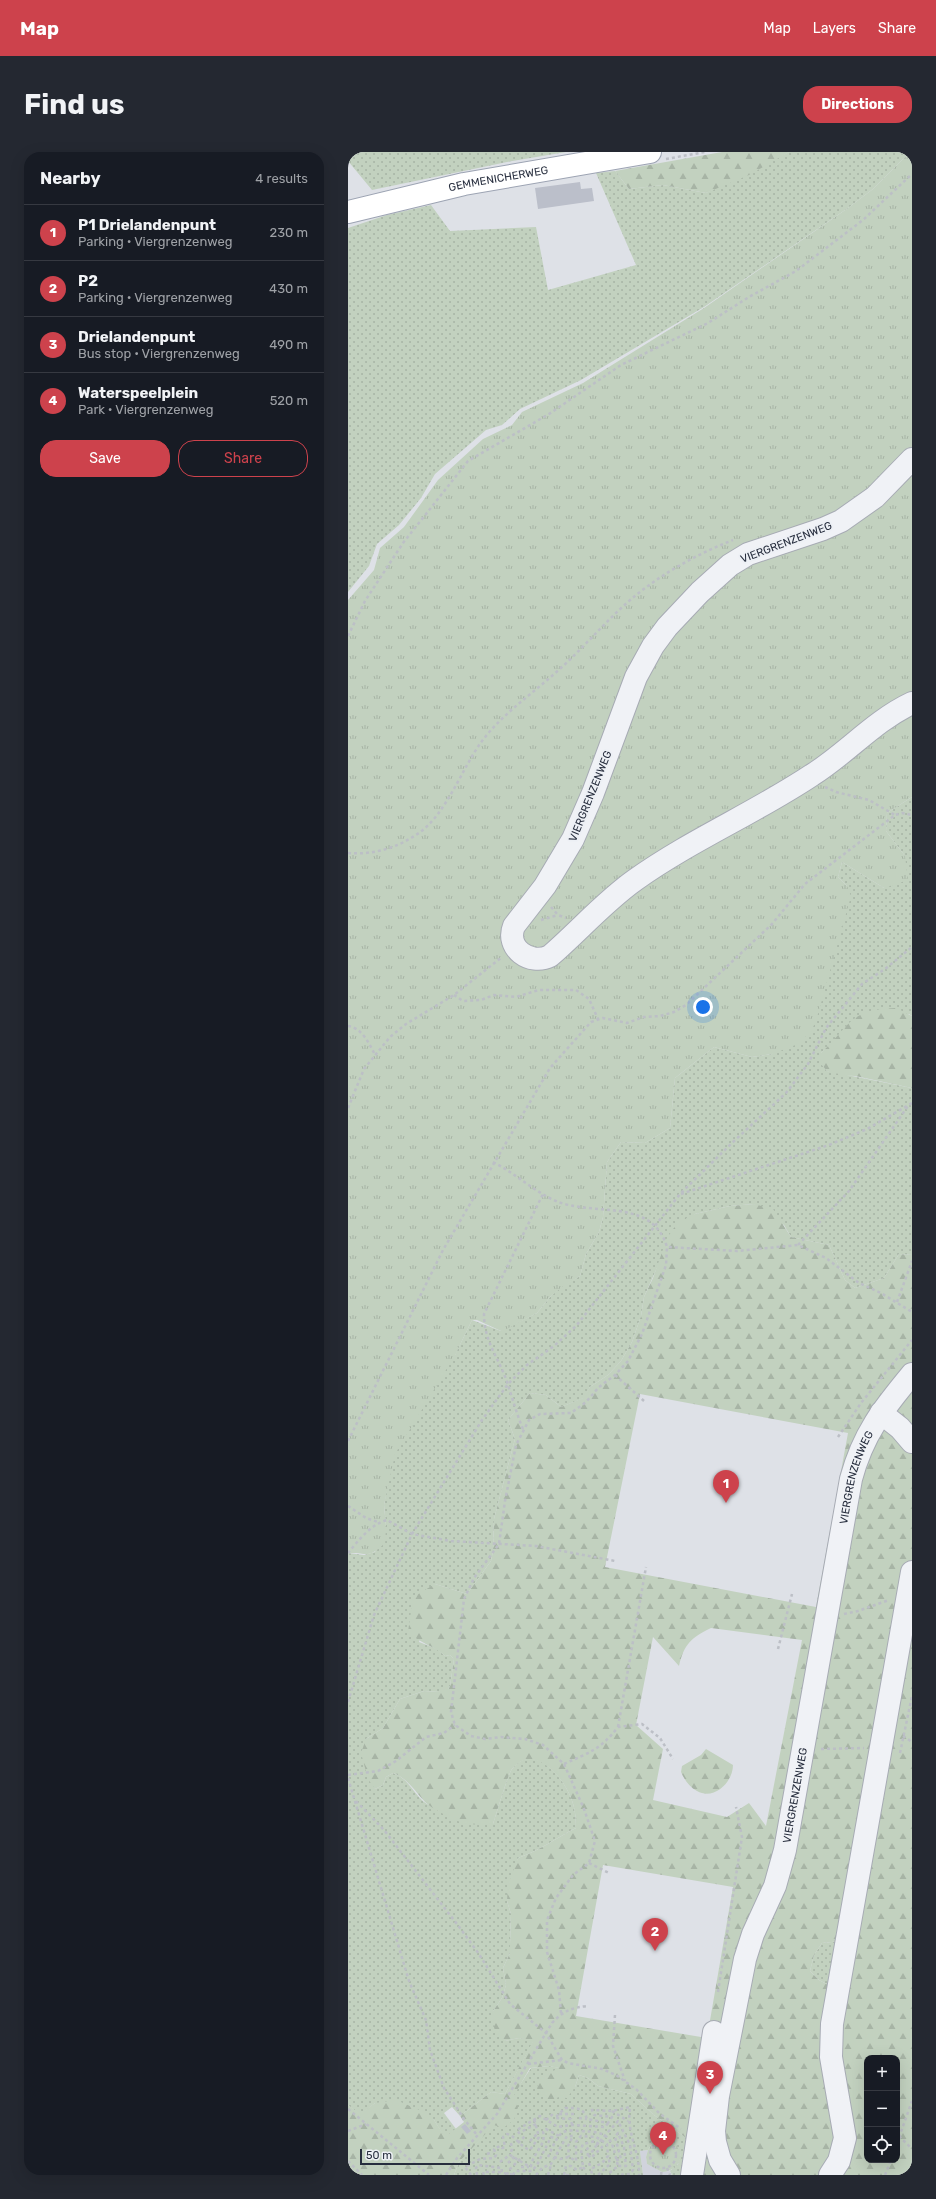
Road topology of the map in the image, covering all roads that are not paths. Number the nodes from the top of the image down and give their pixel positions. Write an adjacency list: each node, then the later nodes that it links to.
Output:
1 (650, 152): 2 (main road, GEMMENICHERWEG)
2 (348, 212)
3 (912, 459): 4 (street, VIERGRENZENWEG)
4 (912, 702)
5 (912, 1374): 6 (street, VIERGRENZENWEG)
6 (881, 1413): 7 (street); 11 (street, VIERGRENZENWEG)
7 (912, 1442)
8 (912, 1572): 12 (street)
9 (714, 2032): 10 (street)
10 (695, 2156)
11 (729, 2175)
12 (830, 2175)

